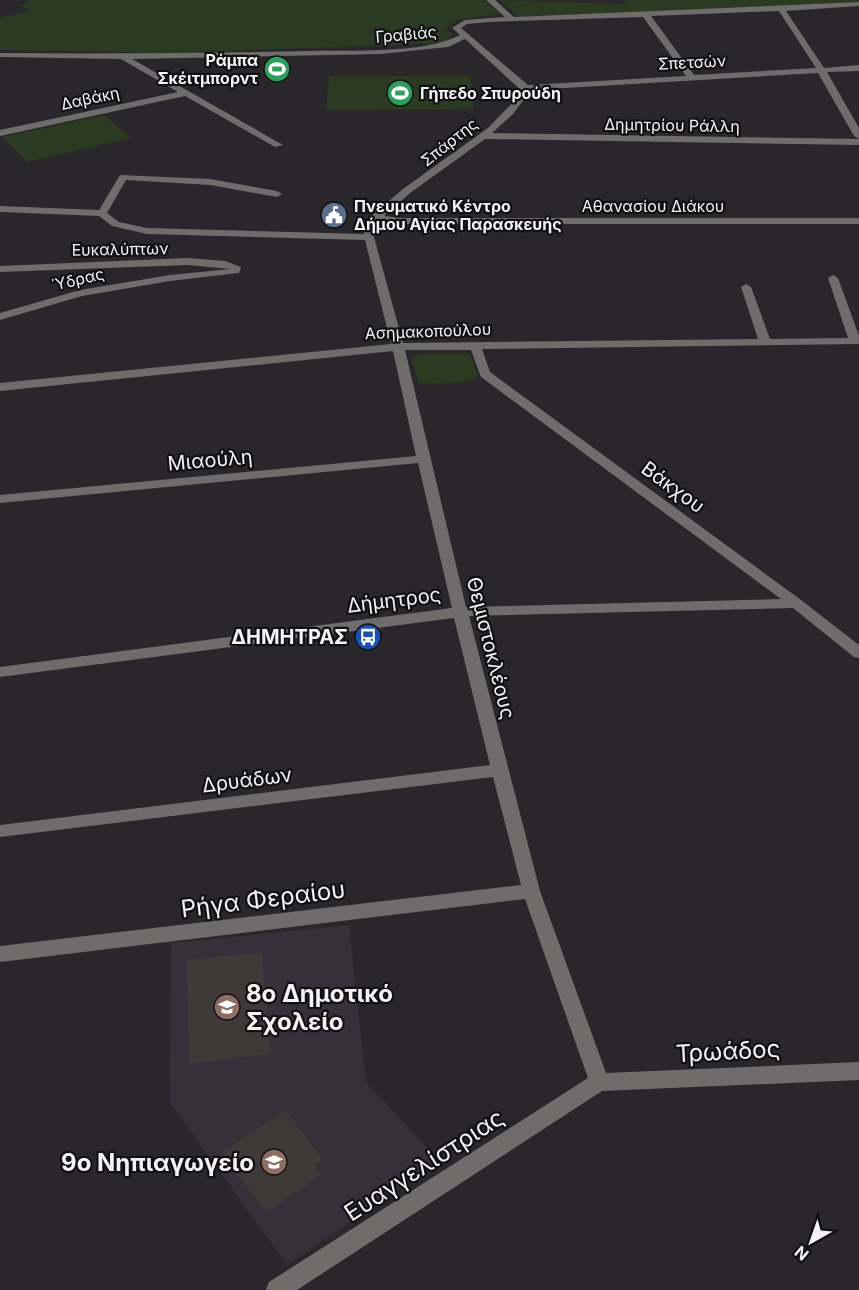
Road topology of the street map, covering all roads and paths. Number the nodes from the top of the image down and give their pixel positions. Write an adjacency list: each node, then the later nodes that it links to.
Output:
1 (490, 0): 5 (street)
2 (859, 4): 3 (street, Γραβιάς)
3 (781, 9): 4 (street, Γραβιάς); 10 (street)
4 (645, 14): 5 (street, Γραβιάς); 11 (street)
5 (512, 19): 6 (street, Γραβιάς)
6 (465, 36): 8 (street, Γραβιάς); 12 (street)
7 (0, 55): 8 (street, Γραβιάς)
8 (120, 57): 13 (street)
9 (859, 68): 10 (street, Σπετσών)
10 (821, 70): 11 (street, Σπετσών); 16 (street)
11 (691, 77): 12 (street, Σπετσών)
12 (526, 88): 15 (street, Σπάρτης)
13 (186, 93): 14 (street, Δαβάκη); 18 (street)
14 (0, 133)
15 (484, 136): 17 (street, Δημητρίου Ράλλη); 22 (street, Σπάρτης)
16 (859, 136)
17 (859, 142)
18 (278, 145)
19 (277, 194): 21 (street)
20 (0, 209): 21 (street)
21 (102, 213): 24 (street)
22 (375, 218): 23 (street, Αθανασίου Διάκου); 24 (street)
23 (859, 221)
24 (369, 237): 33 (street, Θεμιστοκλέους)
25 (0, 269): 26 (street, Ευκαλύπτων)
26 (235, 271): 29 (street, Ύδρας)
27 (833, 278): 30 (street)
28 (746, 287): 31 (street)
29 (0, 317)
30 (857, 341): 31 (street, Ασημακοπούλου)
31 (765, 342): 32 (street, Ασημακοπούλου)
32 (475, 345): 33 (street, Ασημακοπούλου); 37 (street, Βάκχου)
33 (398, 346): 34 (street, Ασημακοπούλου); 35 (street, Θεμιστοκλέους)
34 (0, 387)
35 (423, 459): 36 (street, Μιαούλη); 38 (street, Θεμιστοκλέους)
36 (0, 499)
37 (796, 603): 38 (street, Δήμητρος); 39 (street, Βάκχου)
38 (461, 612): 40 (street, Δήμητρος); 41 (street, Θεμιστοκλέους)
39 (858, 650)
40 (0, 672)
41 (499, 770): 42 (street, Δρυάδων); 43 (street, Θεμιστοκλέους)
42 (0, 831)
43 (531, 891): 44 (street, Ρήγα Φεραίου); 46 (street, Θεμιστοκλέους)
44 (0, 954)
45 (859, 1071): 46 (street, Τρωάδος)
46 (599, 1082): 47 (street, Ευαγγελίστριας)
47 (277, 1290)

